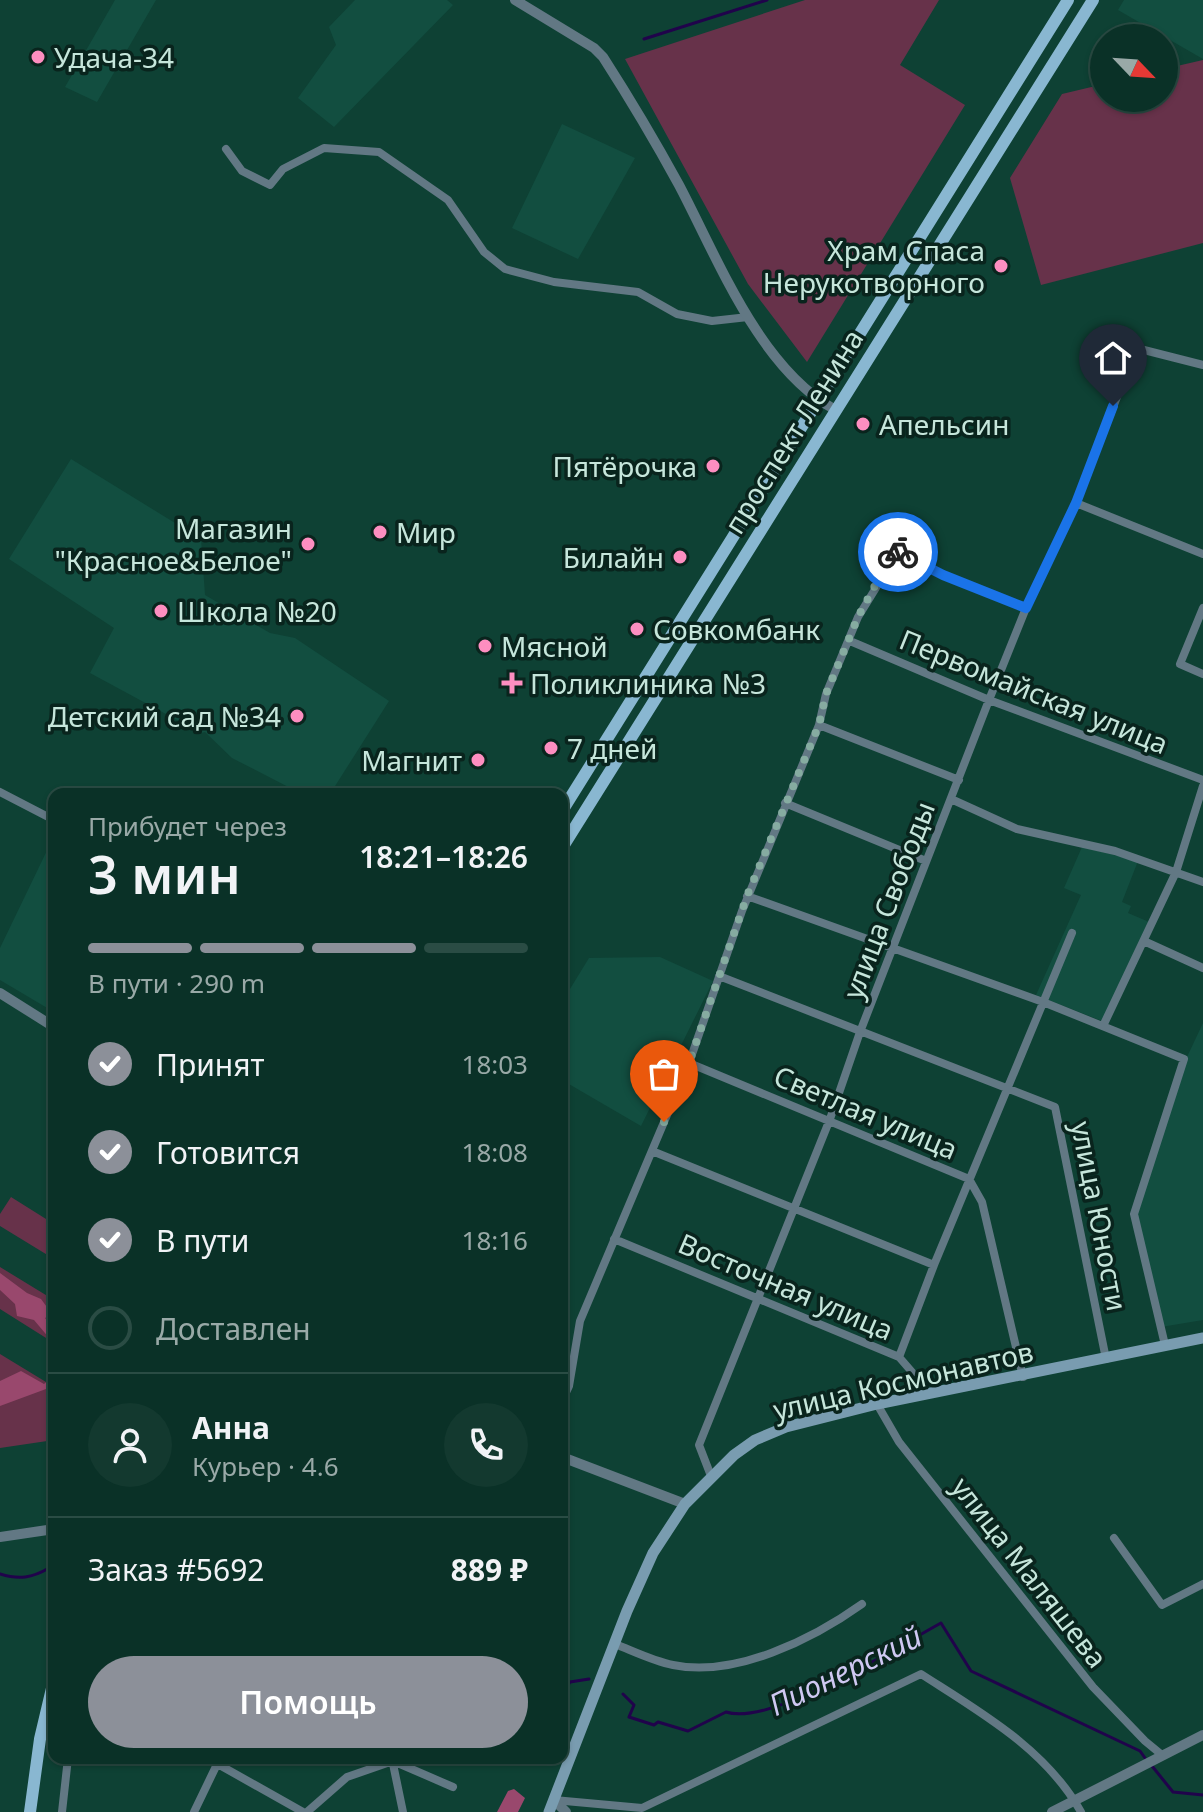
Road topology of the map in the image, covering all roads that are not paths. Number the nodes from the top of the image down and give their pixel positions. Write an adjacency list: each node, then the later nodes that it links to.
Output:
1 (515, 0): 5 (street)
2 (1068, 0): 7 (main road, проспект Ленина)
3 (1093, 0): 8 (main road, проспект Ленина)
4 (226, 149): 5 (street)
5 (748, 317): 7 (street)
6 (1203, 365): 9 (street, улица Свободы)
7 (818, 400): 8 (street); 21 (main road, проспект Ленина)
8 (834, 409): 24 (main road, проспект Ленина)
9 (1076, 503): 10 (street); 11 (street, улица Свободы)
10 (1203, 554)
11 (1026, 608): 13 (street); 15 (street, улица Свободы)
12 (1203, 608): 14 (street)
13 (850, 641): 15 (street, Первомайская улица); 16 (street)
14 (1203, 674)
15 (989, 700): 17 (street, улица Свободы); 18 (street, Первомайская улица)
16 (819, 725): 17 (street); 22 (street)
17 (959, 780): 20 (street, улица Свободы)
18 (1203, 783): 26 (street)
19 (0, 792): 23 (street)
20 (951, 799): 25 (street, улица Свободы); 26 (street)
21 (568, 801)
22 (785, 803): 25 (street); 28 (street)
23 (48, 817)
24 (568, 838)
25 (926, 861): 31 (street, улица Свободы)
26 (1176, 872): 27 (street); 30 (street)
27 (1203, 882)
28 (747, 896): 31 (street); 33 (street)
29 (1072, 933): 35 (street)
30 (1146, 942): 32 (street); 37 (street)
31 (893, 947): 35 (street); 38 (street, улица Свободы)
32 (1203, 968)
33 (719, 976): 38 (street, улица Юности); 39 (street)
34 (0, 993): 36 (street)
35 (1043, 1002): 37 (street); 40 (street)
36 (48, 1023)
37 (1103, 1026): 49 (street)
38 (860, 1032): 40 (street, улица Юности); 41 (street, улица Свободы)
39 (689, 1063): 41 (street, Светлая улица); 42 (street)
40 (1006, 1091): 43 (street); 51 (street, улица Юности)
41 (830, 1119): 43 (street, Светлая улица); 44 (street, улица Свободы)
42 (652, 1151): 44 (street); 45 (street)
43 (969, 1179): 46 (street); 52 (street, Светлая улица)
44 (794, 1208): 46 (street); 47 (street, улица Свободы)
45 (614, 1239): 47 (street, Восточная улица); 53 (street)
46 (934, 1265): 50 (street)
47 (759, 1298): 50 (street, Восточная улица); 57 (street, улица Свободы)
48 (1203, 1338): 49 (main road, улица Космонавтов)
49 (1165, 1345): 51 (main road, улица Космонавтов)
50 (899, 1357): 54 (street, Восточная улица)
51 (1106, 1359): 52 (main road, улица Космонавтов)
52 (1023, 1377): 54 (main road, улица Космонавтов)
53 (568, 1388)
54 (919, 1396): 55 (main road, улица Космонавтов)
55 (877, 1404): 57 (main road, улица Космонавтов); 67 (street, улица Маляшева)
56 (568, 1459): 58 (street)
57 (711, 1476): 58 (main road, улица Космонавтов)
58 (685, 1504): 64 (main road, улица Космонавтов)
59 (48, 1530): 60 (street)
60 (0, 1537)
61 (1114, 1538): 62 (street)
62 (1203, 1584)
63 (862, 1604): 64 (street)
64 (615, 1644): 68 (main road, улица Космонавтов)
65 (48, 1705): 79 (main road)
66 (1203, 1735): 67 (street)
67 (1162, 1755): 77 (street)
68 (568, 1763)
69 (67, 1764): 80 (street)
70 (217, 1764): 81 (street)
71 (223, 1764): 82 (street)
72 (380, 1764): 82 (street)
73 (393, 1764): 83 (street)
74 (403, 1764): 76 (street)
75 (568, 1764): 78 (main road, улица Космонавтов)
76 (453, 1787)
77 (1074, 1800): 78 (street); 85 (street); 86 (street)
78 (551, 1806): 84 (street)
79 (30, 1812)
80 (62, 1812)
81 (194, 1812)
82 (305, 1812)
83 (403, 1812)
84 (566, 1812)
85 (1052, 1812)
86 (1081, 1812)

